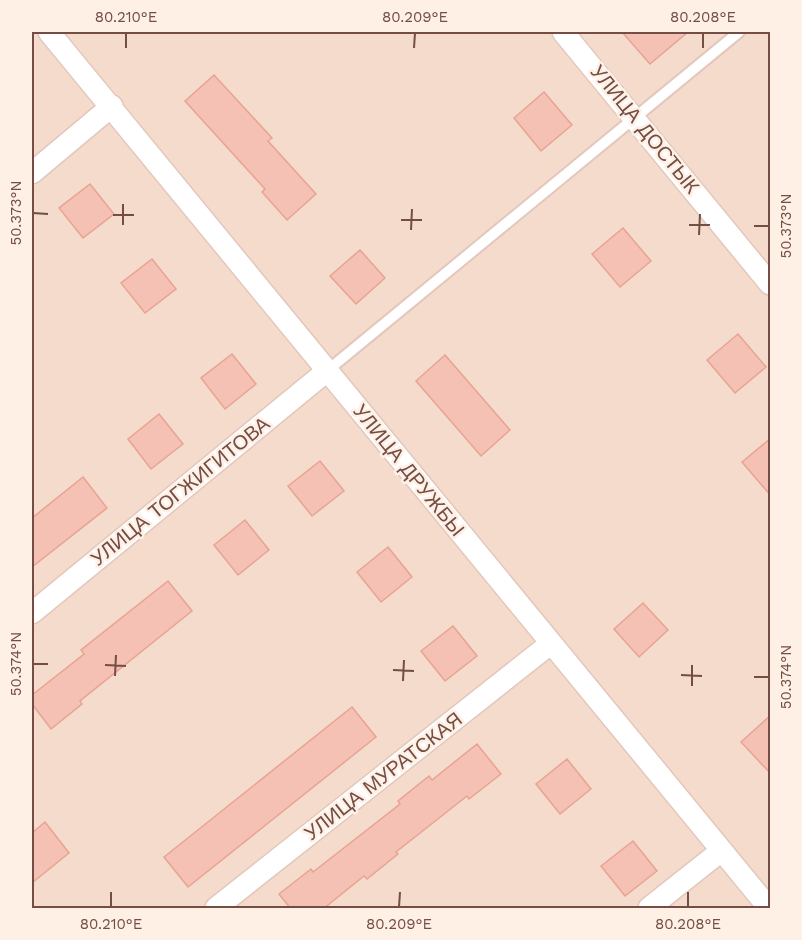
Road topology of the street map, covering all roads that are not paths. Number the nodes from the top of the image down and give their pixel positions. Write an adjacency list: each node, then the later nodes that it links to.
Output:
1 (49, 32): 4 (street, УЛИЦА ДРУЖБЫ)
2 (563, 32): 5 (street, УЛИЦА ДОСТЫК)
3 (739, 32): 5 (lane)
4 (112, 106): 6 (street); 8 (street, УЛИЦА ДРУЖБЫ)
5 (635, 117): 7 (street, УЛИЦА ДОСТЫК); 8 (lane)
6 (32, 173)
7 (771, 284)
8 (328, 370): 9 (street, УЛИЦА ТОГЖИГИТОВА); 10 (street, УЛИЦА ДРУЖБЫ)
9 (32, 613)
10 (550, 644): 11 (street, УЛИЦА ДРУЖБЫ); 12 (street, УЛИЦА МУРАТСКАЯ)
11 (721, 851): 13 (street); 14 (street, УЛИЦА ДРУЖБЫ)
12 (216, 909)
13 (649, 909)
14 (769, 909)

